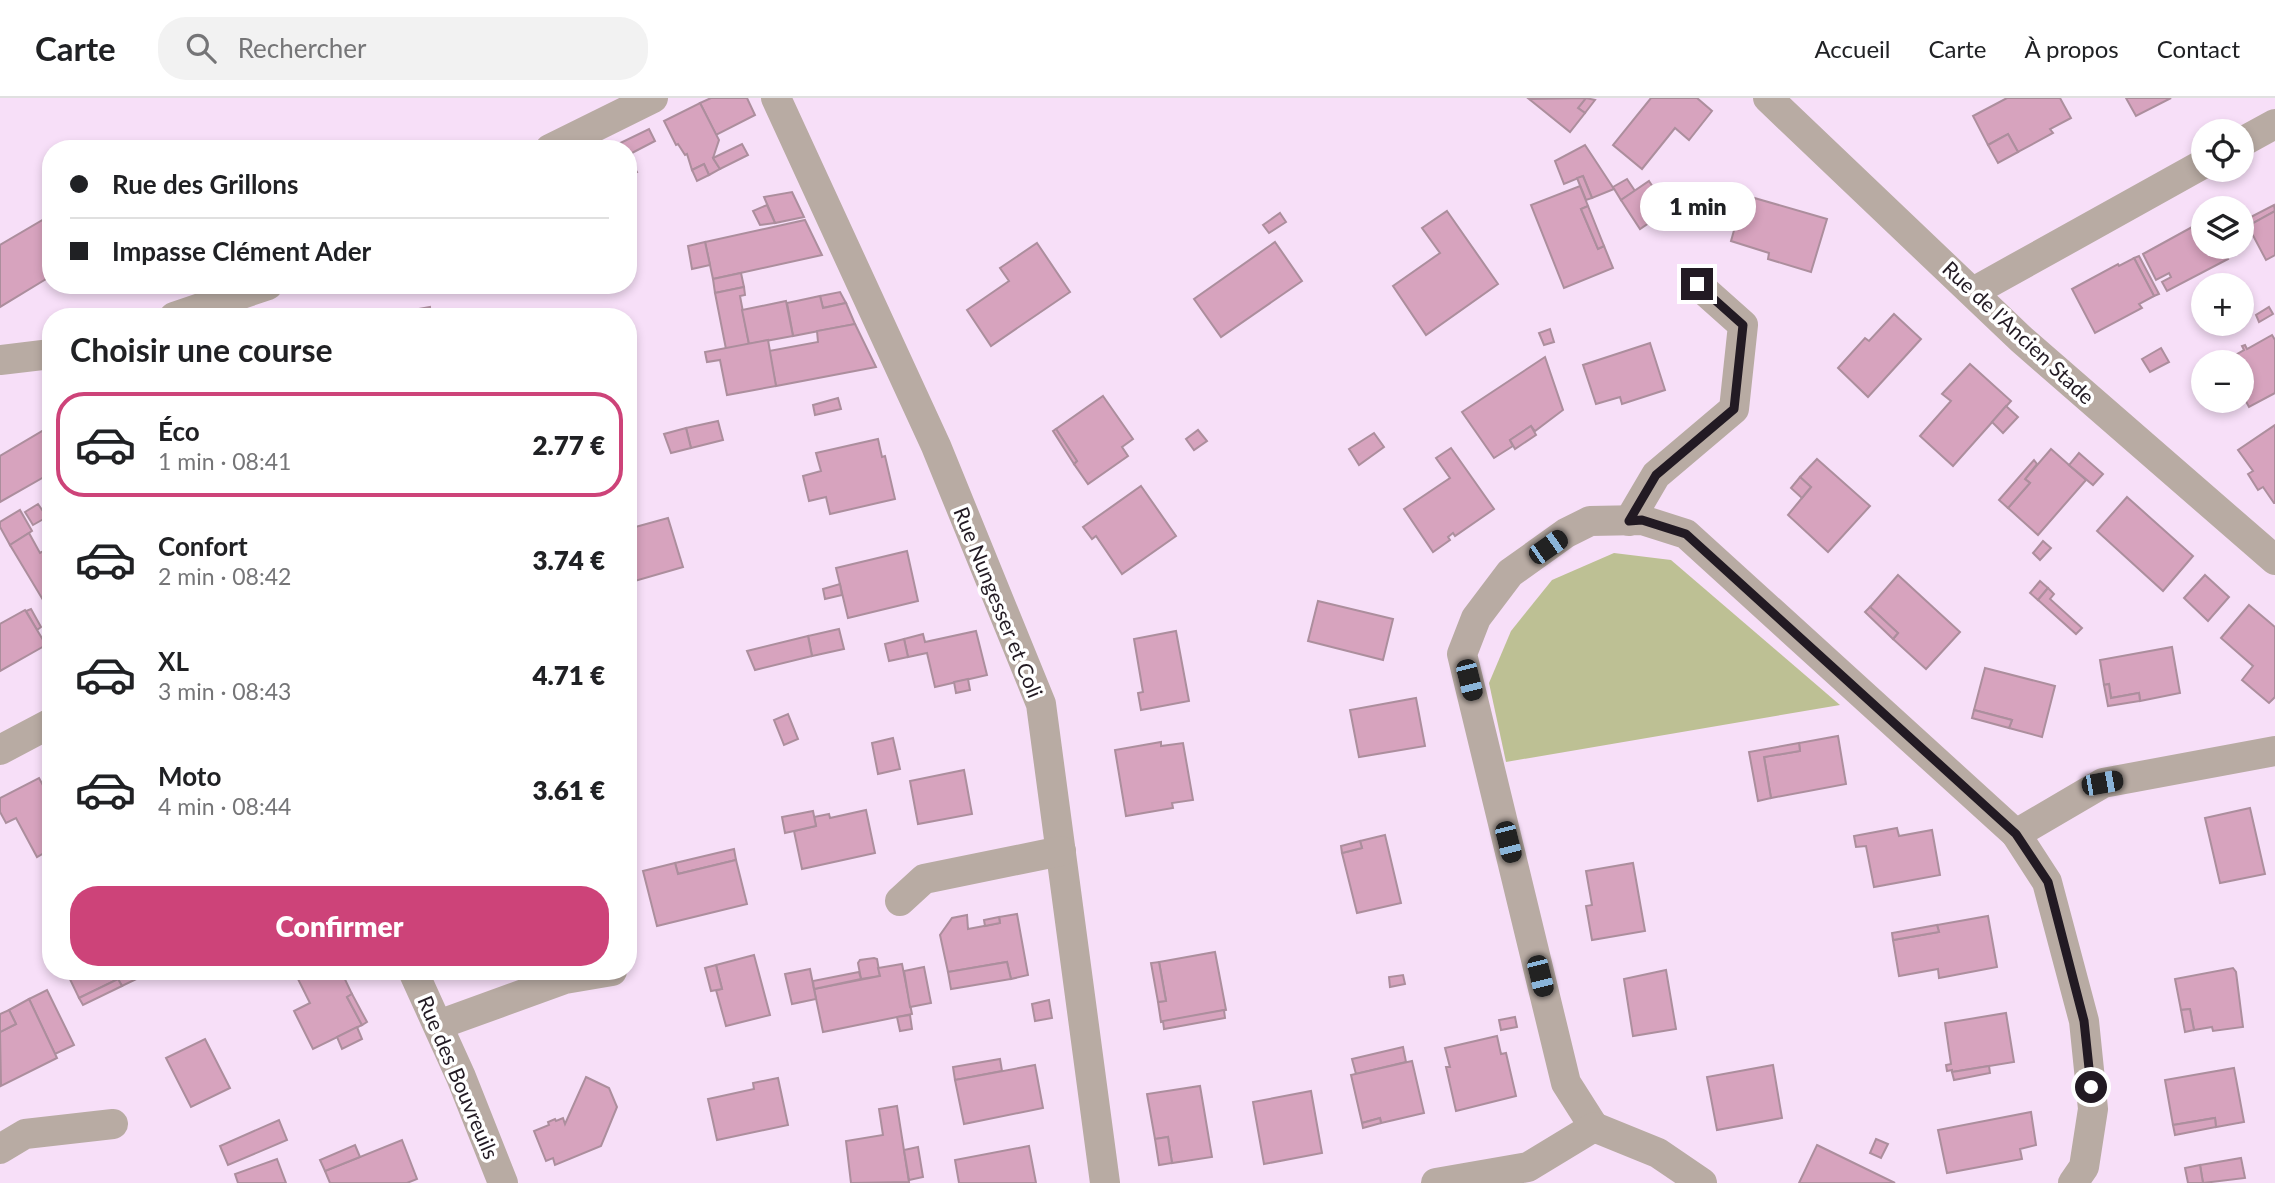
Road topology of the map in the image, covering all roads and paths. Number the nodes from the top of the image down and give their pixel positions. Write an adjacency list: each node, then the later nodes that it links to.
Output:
1 (653, 98): 6 (street)
2 (776, 98): 20 (street, Rue Nungesser et Coli)
3 (1768, 98): 9 (street, Rue de l’Ancien Stade)
4 (2275, 124): 5 (street)
5 (2254, 135)
6 (568, 140)
7 (2191, 171): 9 (street)
8 (1697, 284): 14 (street)
9 (1973, 292): 15 (street, Rue de l’Ancien Stade)
10 (242, 294): 11 (street)
11 (200, 308)
12 (42, 355): 13 (street)
13 (0, 360)
14 (1629, 521): 19 (street); 26 (street)
15 (2275, 559)
16 (42, 728): 17 (street)
17 (0, 750)
18 (2275, 751): 19 (street)
19 (2016, 834): 32 (street)
20 (1061, 851): 21 (street); 29 (street, Rue Nungesser et Coli)
21 (900, 901)
22 (417, 980): 24 (street, Rue des Bouvreuils)
23 (562, 980): 24 (street)
24 (438, 1025): 28 (street, Rue des Bouvreuils)
25 (113, 1124): 27 (street)
26 (1594, 1127): 30 (street); 31 (street)
27 (0, 1149)
28 (503, 1183)
29 (1105, 1183)
30 (1436, 1183)
31 (1702, 1183)
32 (2073, 1183)

